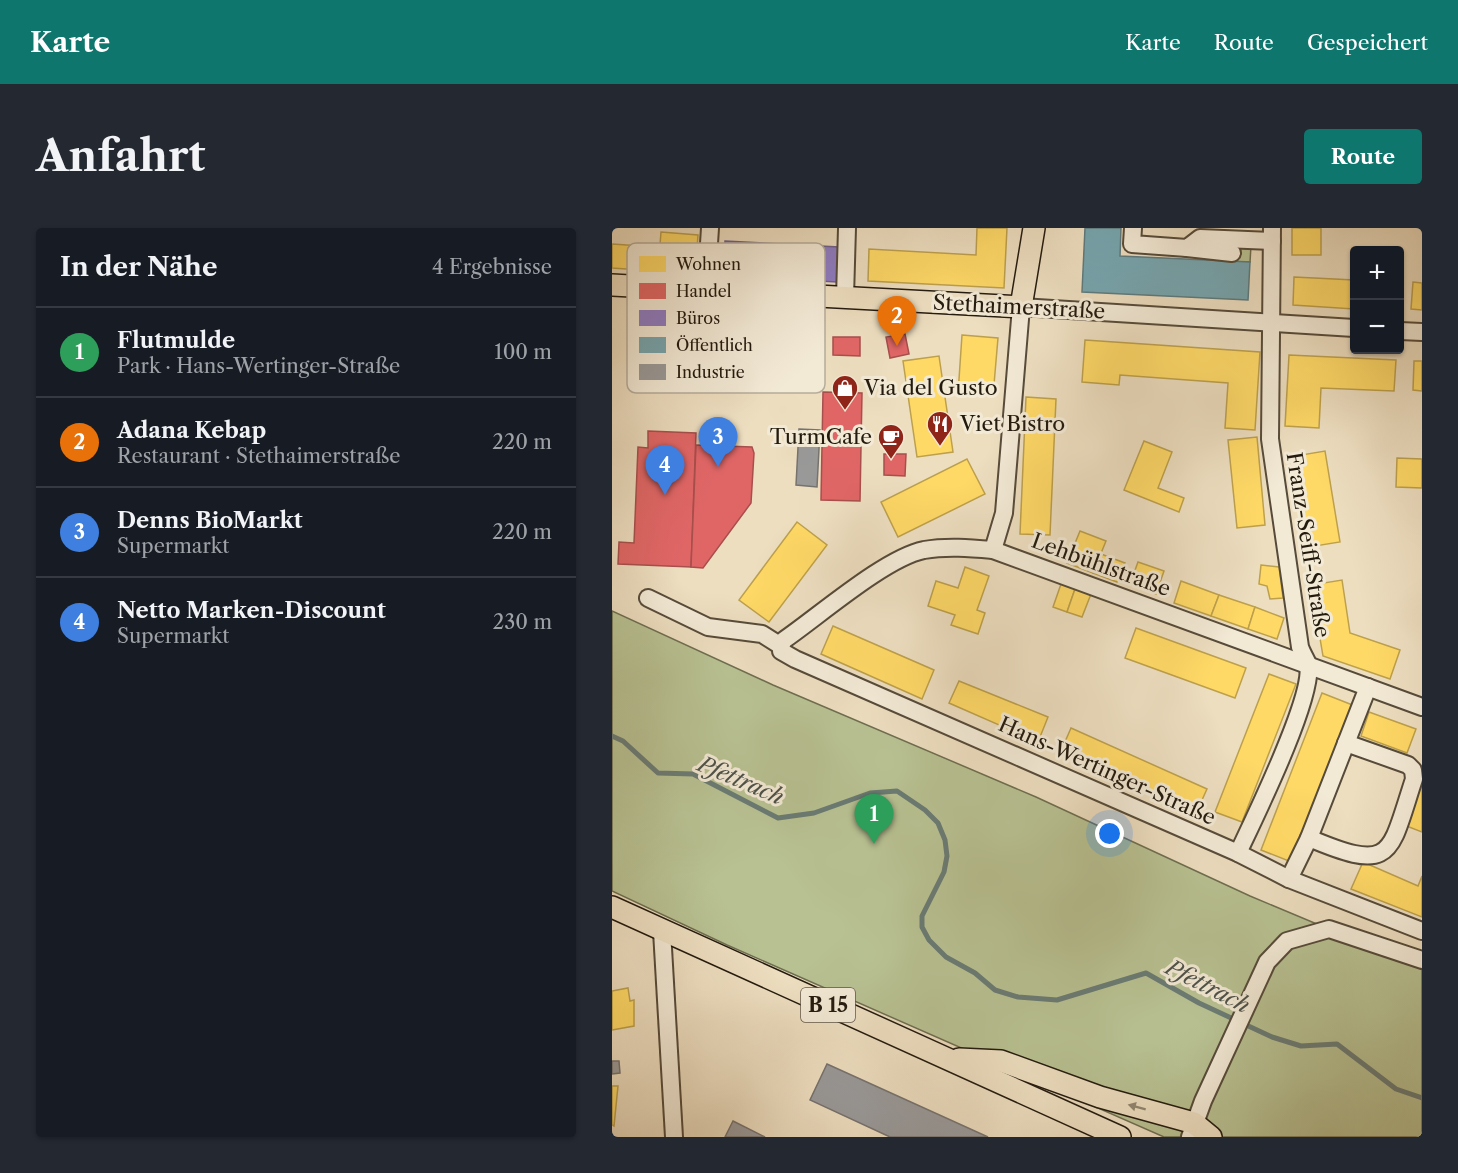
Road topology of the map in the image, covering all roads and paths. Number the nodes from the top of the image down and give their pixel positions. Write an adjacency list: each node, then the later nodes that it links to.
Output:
1 (710, 228): 6 (street)
2 (848, 228): 12 (street)
3 (1034, 228): 13 (main road)
4 (1133, 228): 7 (street)
5 (1272, 234): 7 (street); 14 (street, Franz-Seiff-Straße)
6 (709, 243)
7 (1187, 248): 8 (street)
8 (1232, 253)
9 (612, 285): 10 (main road, Stethaimerstraße)
10 (627, 286)
11 (825, 296): 12 (main road, Stethaimerstraße)
12 (845, 297): 13 (main road, Stethaimerstraße)
13 (1021, 307): 14 (street, Stethaimerstraße); 18 (street)
14 (1273, 323): 15 (street, Stethaimerstraße); 21 (street, Franz-Seiff-Straße)
15 (1350, 328)
16 (1404, 331): 17 (street)
17 (1422, 332)
18 (993, 550): 20 (street, Lehbühlstraße); 21 (street, Lehbühlstraße)
19 (648, 598): 20 (street, Hans-Wertinger-Straße)
20 (781, 646): 26 (street, Hans-Wertinger-Straße)
21 (1308, 665): 22 (street, Lehbühlstraße); 26 (street, Franz-Seiff-Straße)
22 (1368, 687): 23 (street, Lehbühlstraße); 24 (street)
23 (1422, 707)
24 (1346, 743): 25 (street); 25 (street)
25 (1309, 838): 27 (street)
26 (1238, 853): 27 (street, Hans-Wertinger-Straße)
27 (1289, 879): 30 (street, Hans-Wertinger-Straße)
28 (612, 907): 29 (main road, B 15)
29 (662, 931): 32 (main road, B 15); 34 (street)
30 (1422, 931)
31 (1422, 960): 33 (street)
32 (949, 1059): 33 (main road, one-way to 32); 35 (main road, B 15)
33 (1192, 1130): 36 (main road)
34 (674, 1137)
35 (1120, 1137)
36 (1211, 1137)

